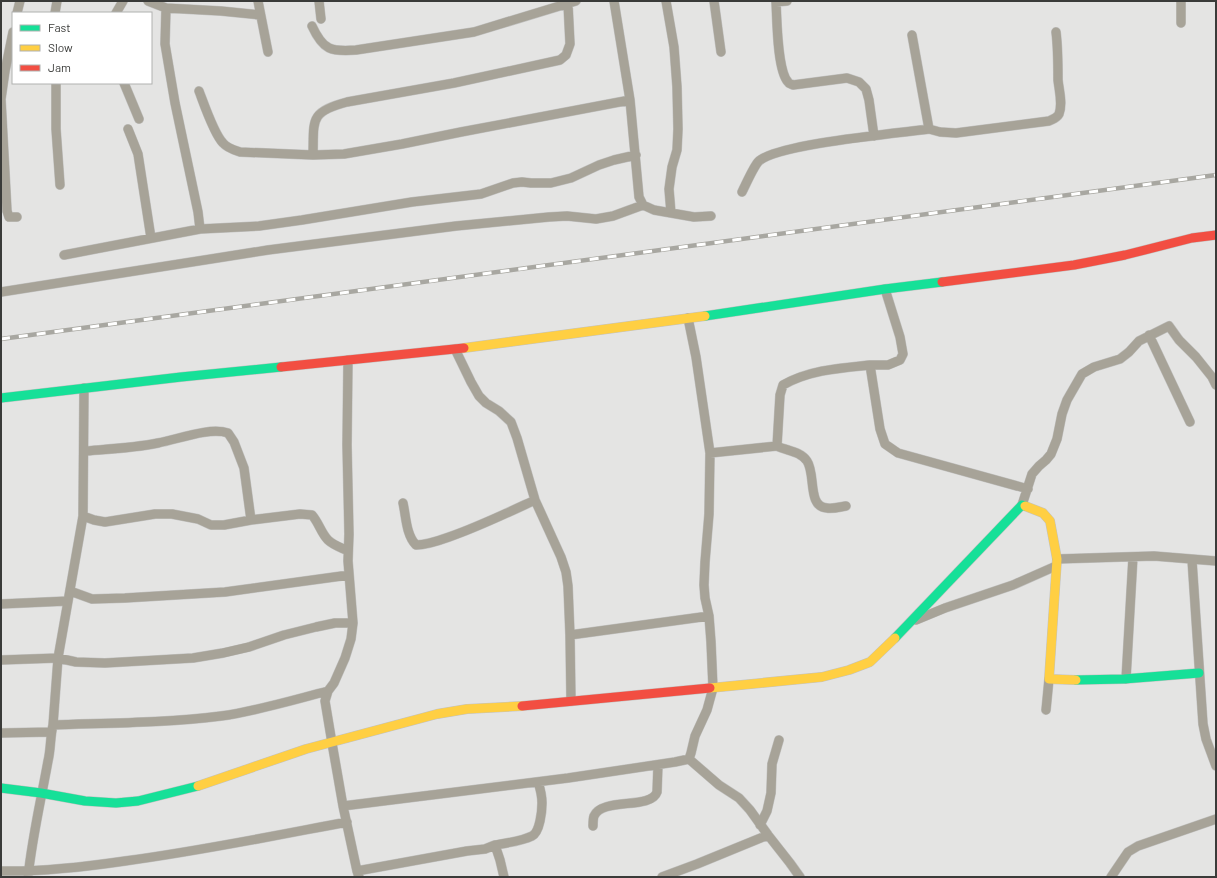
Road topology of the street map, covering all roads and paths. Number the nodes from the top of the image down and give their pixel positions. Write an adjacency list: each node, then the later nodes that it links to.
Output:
1 (20, 1): 15 (street)
2 (57, 1): 16 (street)
3 (123, 1): 17 (street)
4 (148, 1): 14 (street)
5 (258, 1): 18 (street)
6 (319, 1): 19 (street)
7 (614, 1): 31 (street)
8 (666, 1): 41 (street)
9 (714, 1): 26 (street)
10 (787, 1): 13 (street)
11 (1181, 1): 20 (street)
12 (572, 2): 21 (street); 36 (street)
13 (776, 2): 35 (street)
14 (166, 8): 18 (street); 44 (street)
15 (17, 12)
16 (55, 12)
17 (117, 12)
18 (260, 15): 25 (street)
19 (321, 19)
20 (1181, 23)
21 (312, 26)
22 (1056, 32): 34 (street)
23 (912, 35): 34 (street)
24 (12, 37): 30 (street)
25 (268, 52)
26 (720, 52)
27 (56, 84): 38 (street)
28 (124, 84): 32 (street)
29 (199, 91): 36 (street)
30 (1, 99): 43 (street)
31 (630, 100): 36 (street); 37 (street)
32 (139, 119)
33 (128, 129): 46 (street)
34 (929, 129): 35 (street)
35 (874, 136): 39 (street)
36 (314, 155)
37 (636, 155): 40 (street); 44 (street)
38 (60, 185)
39 (742, 192)
40 (643, 205): 41 (street); 49 (street)
41 (671, 213): 42 (street)
42 (711, 216)
43 (17, 217)
44 (200, 229): 46 (street)
45 (1216, 235): 48 (street)
46 (151, 238): 47 (street)
47 (64, 255)
48 (885, 289): 50 (street); 54 (street)
49 (1, 292)
50 (688, 318): 52 (street); 61 (street)
51 (1149, 335): 55 (street); 58 (street); 62 (street)
52 (455, 349): 53 (street); 63 (street)
53 (348, 360): 56 (street); 69 (street)
54 (870, 365): 59 (street); 62 (street)
55 (1216, 384)
56 (84, 388): 57 (street); 60 (street)
57 (1, 398)
58 (1190, 422)
59 (777, 446): 61 (street); 66 (street)
60 (84, 451): 67 (street); 68 (street)
61 (710, 453): 78 (street)
62 (1028, 489): 65 (street)
63 (535, 500): 64 (street); 81 (street)
64 (403, 503)
65 (1022, 505): 73 (street); 80 (street)
66 (846, 506)
67 (83, 516): 68 (street); 75 (street)
68 (251, 520): 69 (street)
69 (348, 551): 74 (street)
70 (1133, 557): 71 (street); 73 (street); 86 (street)
71 (1192, 560): 72 (street); 84 (street)
72 (1216, 561)
73 (1056, 562): 80 (street); 85 (street)
74 (349, 575): 75 (street); 79 (street)
75 (70, 591): 76 (street)
76 (68, 601): 77 (street); 82 (street)
77 (1, 604)
78 (709, 616): 81 (street); 87 (street)
79 (353, 622): 82 (street); 88 (street)
80 (912, 622): 87 (street)
81 (570, 635): 89 (street)
82 (58, 658): 83 (street); 91 (street)
83 (1, 660)
84 (1199, 673): 86 (street); 97 (street)
85 (1049, 679): 86 (street); 90 (street)
86 (1126, 679)
87 (713, 688): 89 (street); 95 (street)
88 (328, 691): 91 (street); 94 (street)
89 (571, 701): 94 (street)
90 (1046, 710)
91 (52, 728): 92 (street); 100 (street)
92 (1, 733)
93 (779, 740): 104 (street)
94 (332, 743): 100 (street); 101 (street)
95 (689, 759): 96 (street); 104 (street)
96 (658, 765): 98 (street); 105 (street)
97 (1216, 766)
98 (538, 782): 101 (street); 107 (street)
99 (1, 788): 100 (street)
100 (42, 793): 109 (street)
101 (343, 806): 103 (street)
102 (1216, 819): 114 (street)
103 (347, 822): 109 (street); 110 (street)
104 (760, 825): 106 (street)
105 (592, 826)
106 (768, 835): 112 (street); 113 (street)
107 (495, 845): 110 (street); 111 (street)
108 (1, 871): 109 (street)
109 (28, 874)
110 (358, 874)
111 (504, 877)
112 (662, 877)
113 (800, 877)
114 (1111, 877)

